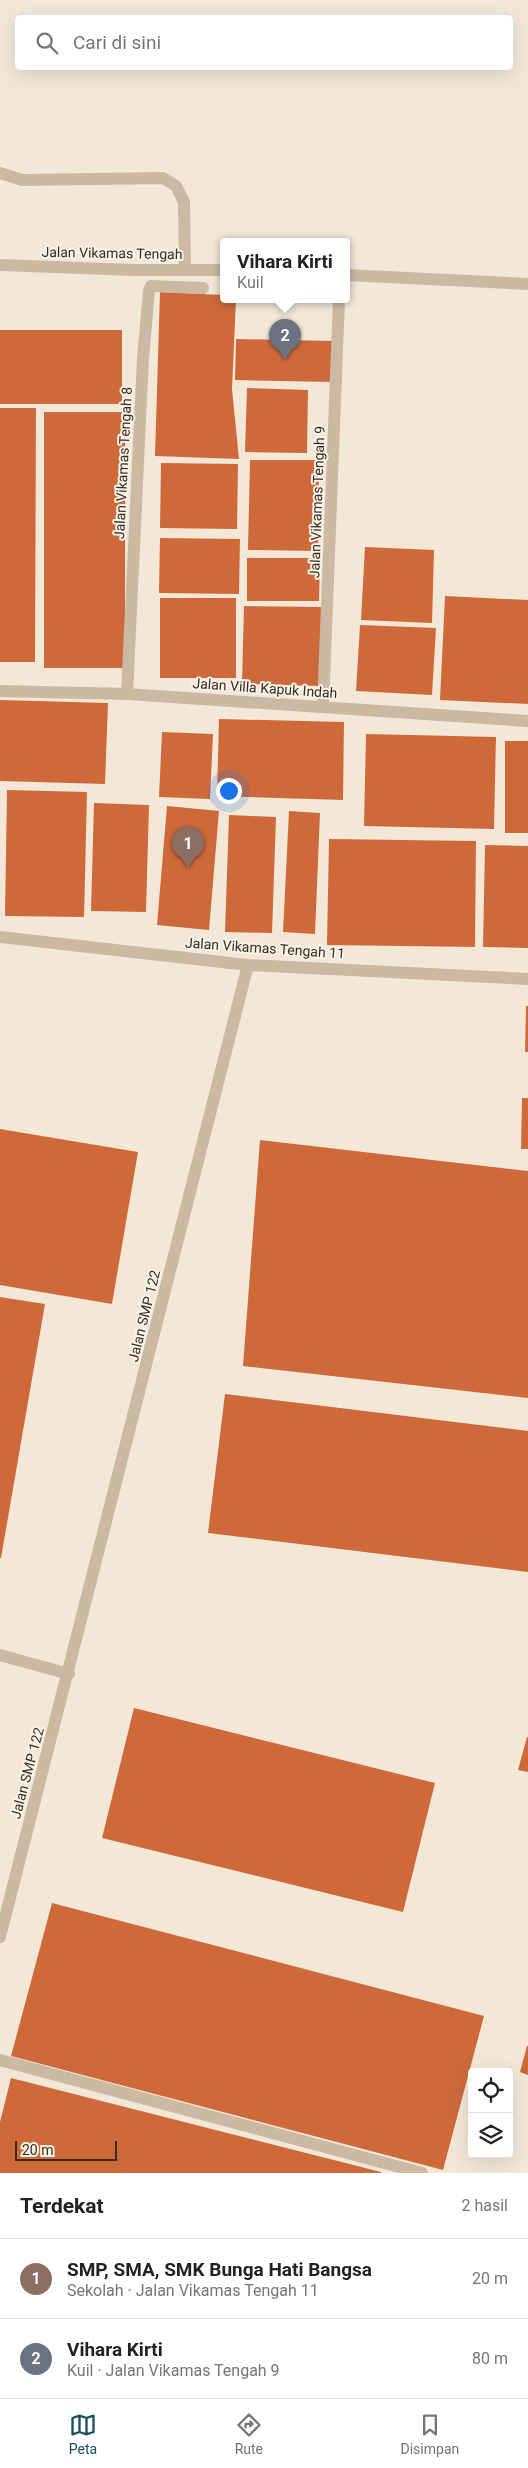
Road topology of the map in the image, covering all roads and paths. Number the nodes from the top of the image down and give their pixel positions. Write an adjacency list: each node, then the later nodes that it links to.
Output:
1 (0, 174): 3 (street)
2 (0, 265): 3 (street, Jalan Vikamas Tengah)
3 (185, 269): 4 (street, Jalan Vikamas Tengah)
4 (220, 270)
5 (350, 275): 6 (street)
6 (528, 284)
7 (203, 288): 10 (street, Jalan Vikamas Tengah 8)
8 (339, 303): 11 (street, Jalan Vikamas Tengah 9)
9 (0, 691): 10 (street, Jalan Villa Kapuk Indah)
10 (127, 694): 11 (street, Jalan Villa Kapuk Indah)
11 (323, 707): 12 (street, Jalan Villa Kapuk Indah)
12 (528, 722)
13 (0, 937): 14 (street, Jalan Vikamas Tengah 11)
14 (248, 965): 15 (street, Jalan Vikamas Tengah 11); 17 (street, Jalan SMP 122)
15 (528, 979)
16 (0, 1655): 17 (street)
17 (69, 1674): 18 (street, Jalan SMP 122)
18 (0, 1937)
19 (0, 2060): 20 (street)
20 (422, 2173)

